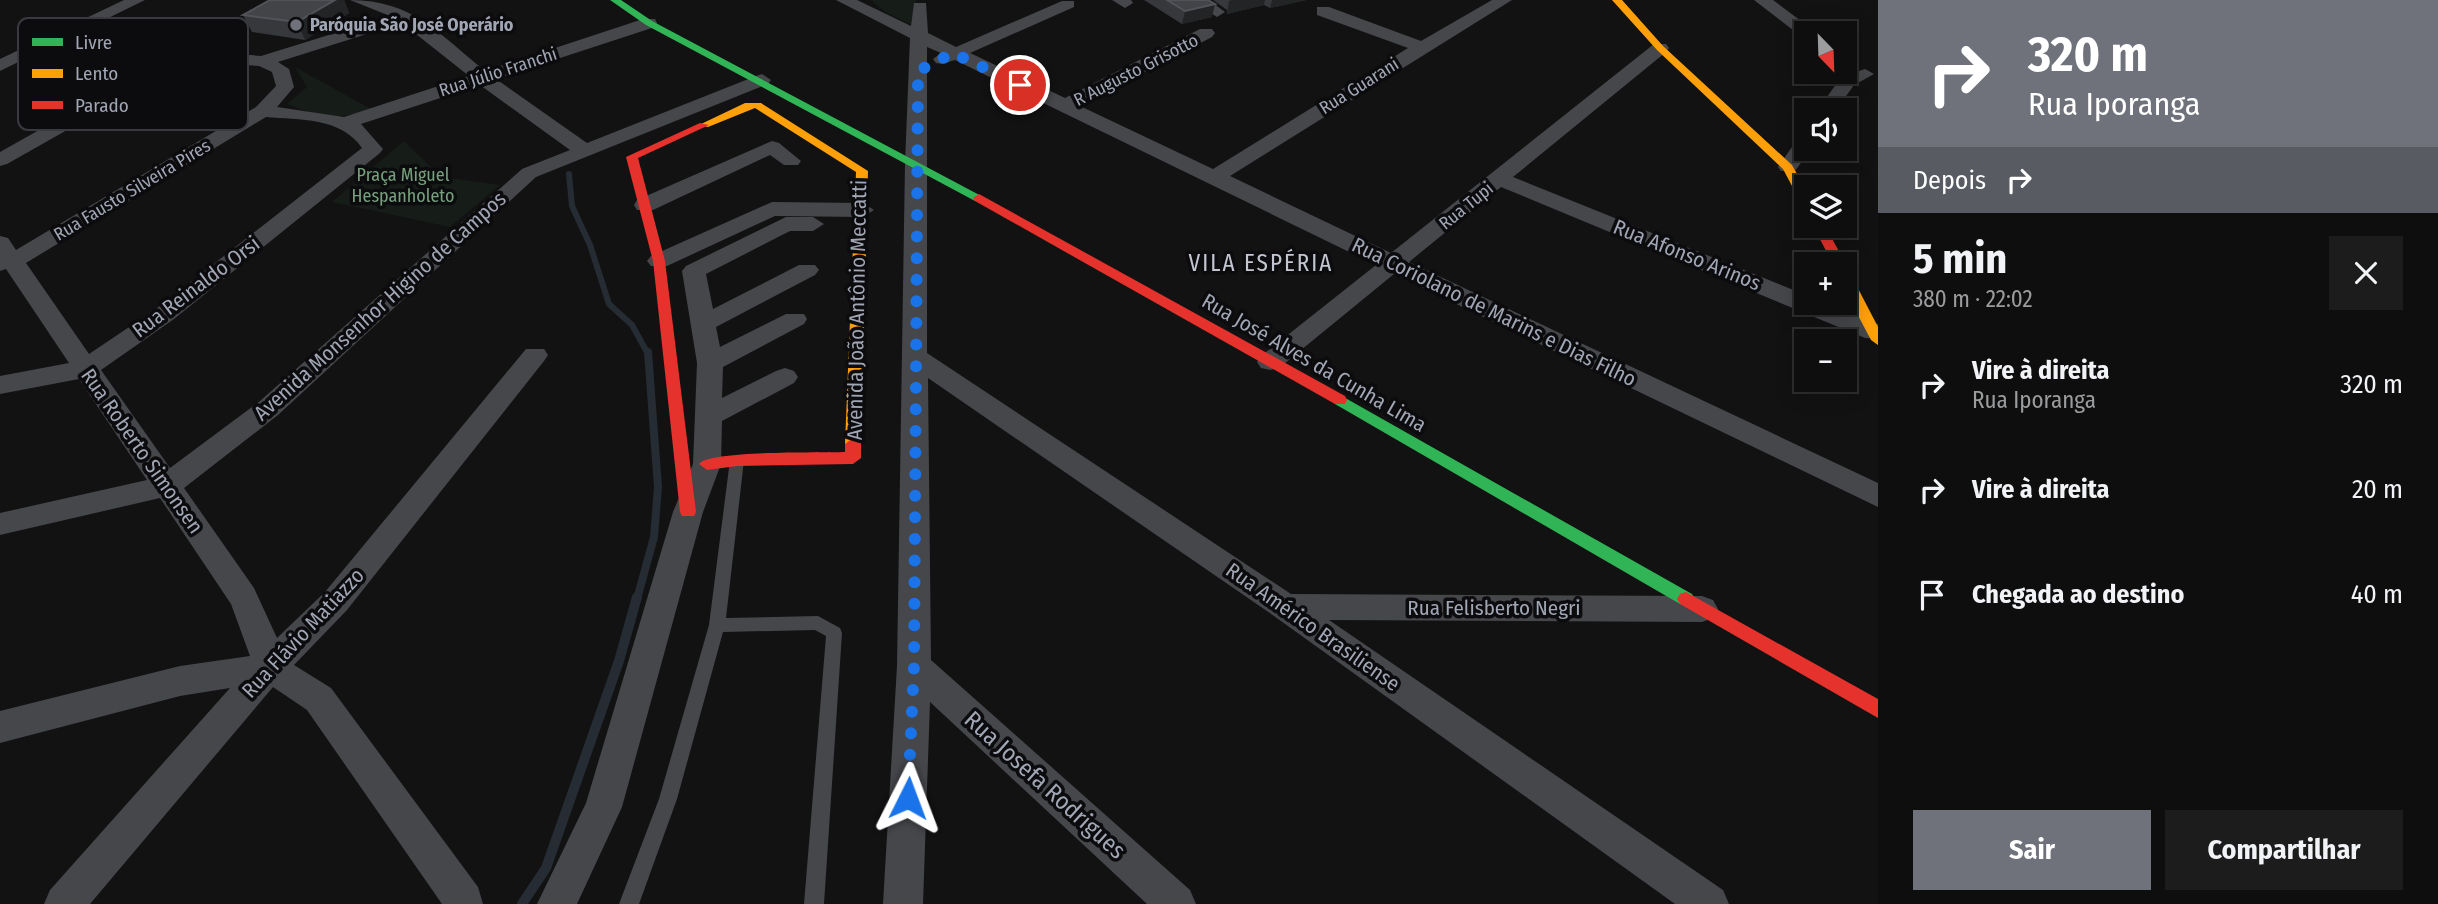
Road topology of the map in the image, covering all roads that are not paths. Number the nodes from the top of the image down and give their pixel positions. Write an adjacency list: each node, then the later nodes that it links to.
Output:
1 (137, 0): 14 (street)
2 (358, 0): 13 (street)
3 (615, 0): 15 (street, Rua José Alves da Cunha Lima)
4 (844, 0): 18 (street, Rua Coriolano de Marins e Dias Filho)
5 (1198, 0): 12 (street)
6 (1504, 0): 19 (street, Rua Guarani)
7 (1618, 0): 20 (street)
8 (1762, 0): 16 (street)
9 (1068, 4): 21 (street)
10 (920, 6): 18 (street)
11 (1323, 11): 19 (street)
12 (1217, 12)
13 (405, 16): 24 (street); 28 (street)
14 (100, 18)
15 (649, 23): 28 (street, Rua Júlio Franchi); 29 (street, Rua José Alves da Cunha Lima)
16 (1794, 23)
17 (1206, 33): 31 (street, R Augusto Grisotto)
18 (918, 37): 21 (street, Rua Coriolano de Marins e Dias Filho); 26 (street)
19 (1422, 47): 43 (street, Rua Guarani)
20 (1660, 48): 42 (street); 45 (street, Rua Tupi)
21 (953, 53): 26 (street); 31 (street, Rua Coriolano de Marins e Dias Filho)
22 (18, 57): 25 (street)
23 (248, 60): 24 (street)
24 (262, 61): 32 (street, Rua Fausto Silveira Pires)
25 (0, 66)
26 (918, 71): 41 (street)
27 (1871, 76): 30 (street)
28 (481, 77): 34 (street, Rua Júlio Franchi); 37 (street)
29 (762, 80): 37 (street, Avenida Monsenhor Higino de Campos); 41 (street, Rua José Alves da Cunha Lima)
30 (1835, 98)
31 (1065, 106): 43 (street, Rua Coriolano de Marins e Dias Filho)
32 (263, 111): 33 (street, Rua Fausto Silveira Pires); 34 (street)
33 (248, 119)
34 (348, 122): 61 (street, Rua Reinaldo Orsi)
35 (53, 130): 39 (street)
36 (229, 130): 48 (street, Rua Fausto Silveira Pires)
37 (585, 151): 67 (street, Avenida Monsenhor Higino de Campos)
38 (1794, 158): 42 (street)
39 (0, 160)
40 (791, 160): 46 (street)
41 (915, 163): 58 (street); 59 (street, Rua José Alves da Cunha Lima)
42 (1788, 167): 44 (street)
43 (1216, 176): 50 (street, Rua Coriolano de Marins e Dias Filho)
44 (1794, 178)
45 (1500, 179): 50 (street, Rua Tupi); 56 (street, Rua Afonso Arinos)
46 (645, 205): 47 (street, Avenida João Antônio Meccatti); 49 (street, Avenida João Antônio Meccatti)
47 (862, 217): 49 (street); 52 (street); 65 (street, Avenida João Antônio Meccatti)
48 (4, 256): 61 (street, Rua Roberto Simonsen)
49 (659, 261): 52 (street); 69 (street, Avenida João Antônio Meccatti)
50 (1395, 265): 59 (street, Rua Tupi); 68 (street, Rua Coriolano de Marins e Dias Filho)
51 (807, 270): 55 (street)
52 (694, 271): 55 (street)
53 (1857, 300): 56 (street)
54 (795, 319): 60 (street)
55 (705, 323): 60 (street)
56 (1876, 336)
57 (535, 355): 75 (street, Rua Flávio Matiazzo)
58 (914, 356): 71 (street, Rua Américo Brasiliense); 74 (street)
59 (1270, 362): 72 (street, Rua José Alves da Cunha Lima)
60 (710, 363): 64 (street)
61 (85, 369): 63 (street, Rua Reinaldo Orsi); 67 (street, Rua Roberto Simonsen)
62 (785, 377): 64 (street)
63 (0, 385)
64 (708, 417): 66 (street)
65 (737, 460): 66 (street, Avenida João Antônio Meccatti); 73 (lane)
66 (707, 464): 69 (street)
67 (166, 486): 70 (street, Avenida Monsenhor Higino de Campos); 75 (street, Rua Roberto Simonsen)
68 (1878, 496)
69 (688, 512): 80 (street)
70 (0, 524)
71 (1285, 607): 72 (street, Rua Felisberto Negri); 85 (street, Rua Américo Brasiliense)
72 (1702, 609): 76 (street, Rua José Alves da Cunha Lima)
73 (717, 625): 81 (lane); 82 (lane)
74 (914, 666): 83 (street); 84 (street, Rua Josefa Rodrigues)
75 (270, 667): 77 (street); 78 (street); 79 (street, Rua Flávio Matiazzo)
76 (1878, 709)
77 (0, 727)
78 (464, 901)
79 (64, 904)
80 (557, 904)
81 (629, 904)
82 (814, 904)
83 (903, 904)
84 (1176, 904)
85 (1709, 904)

